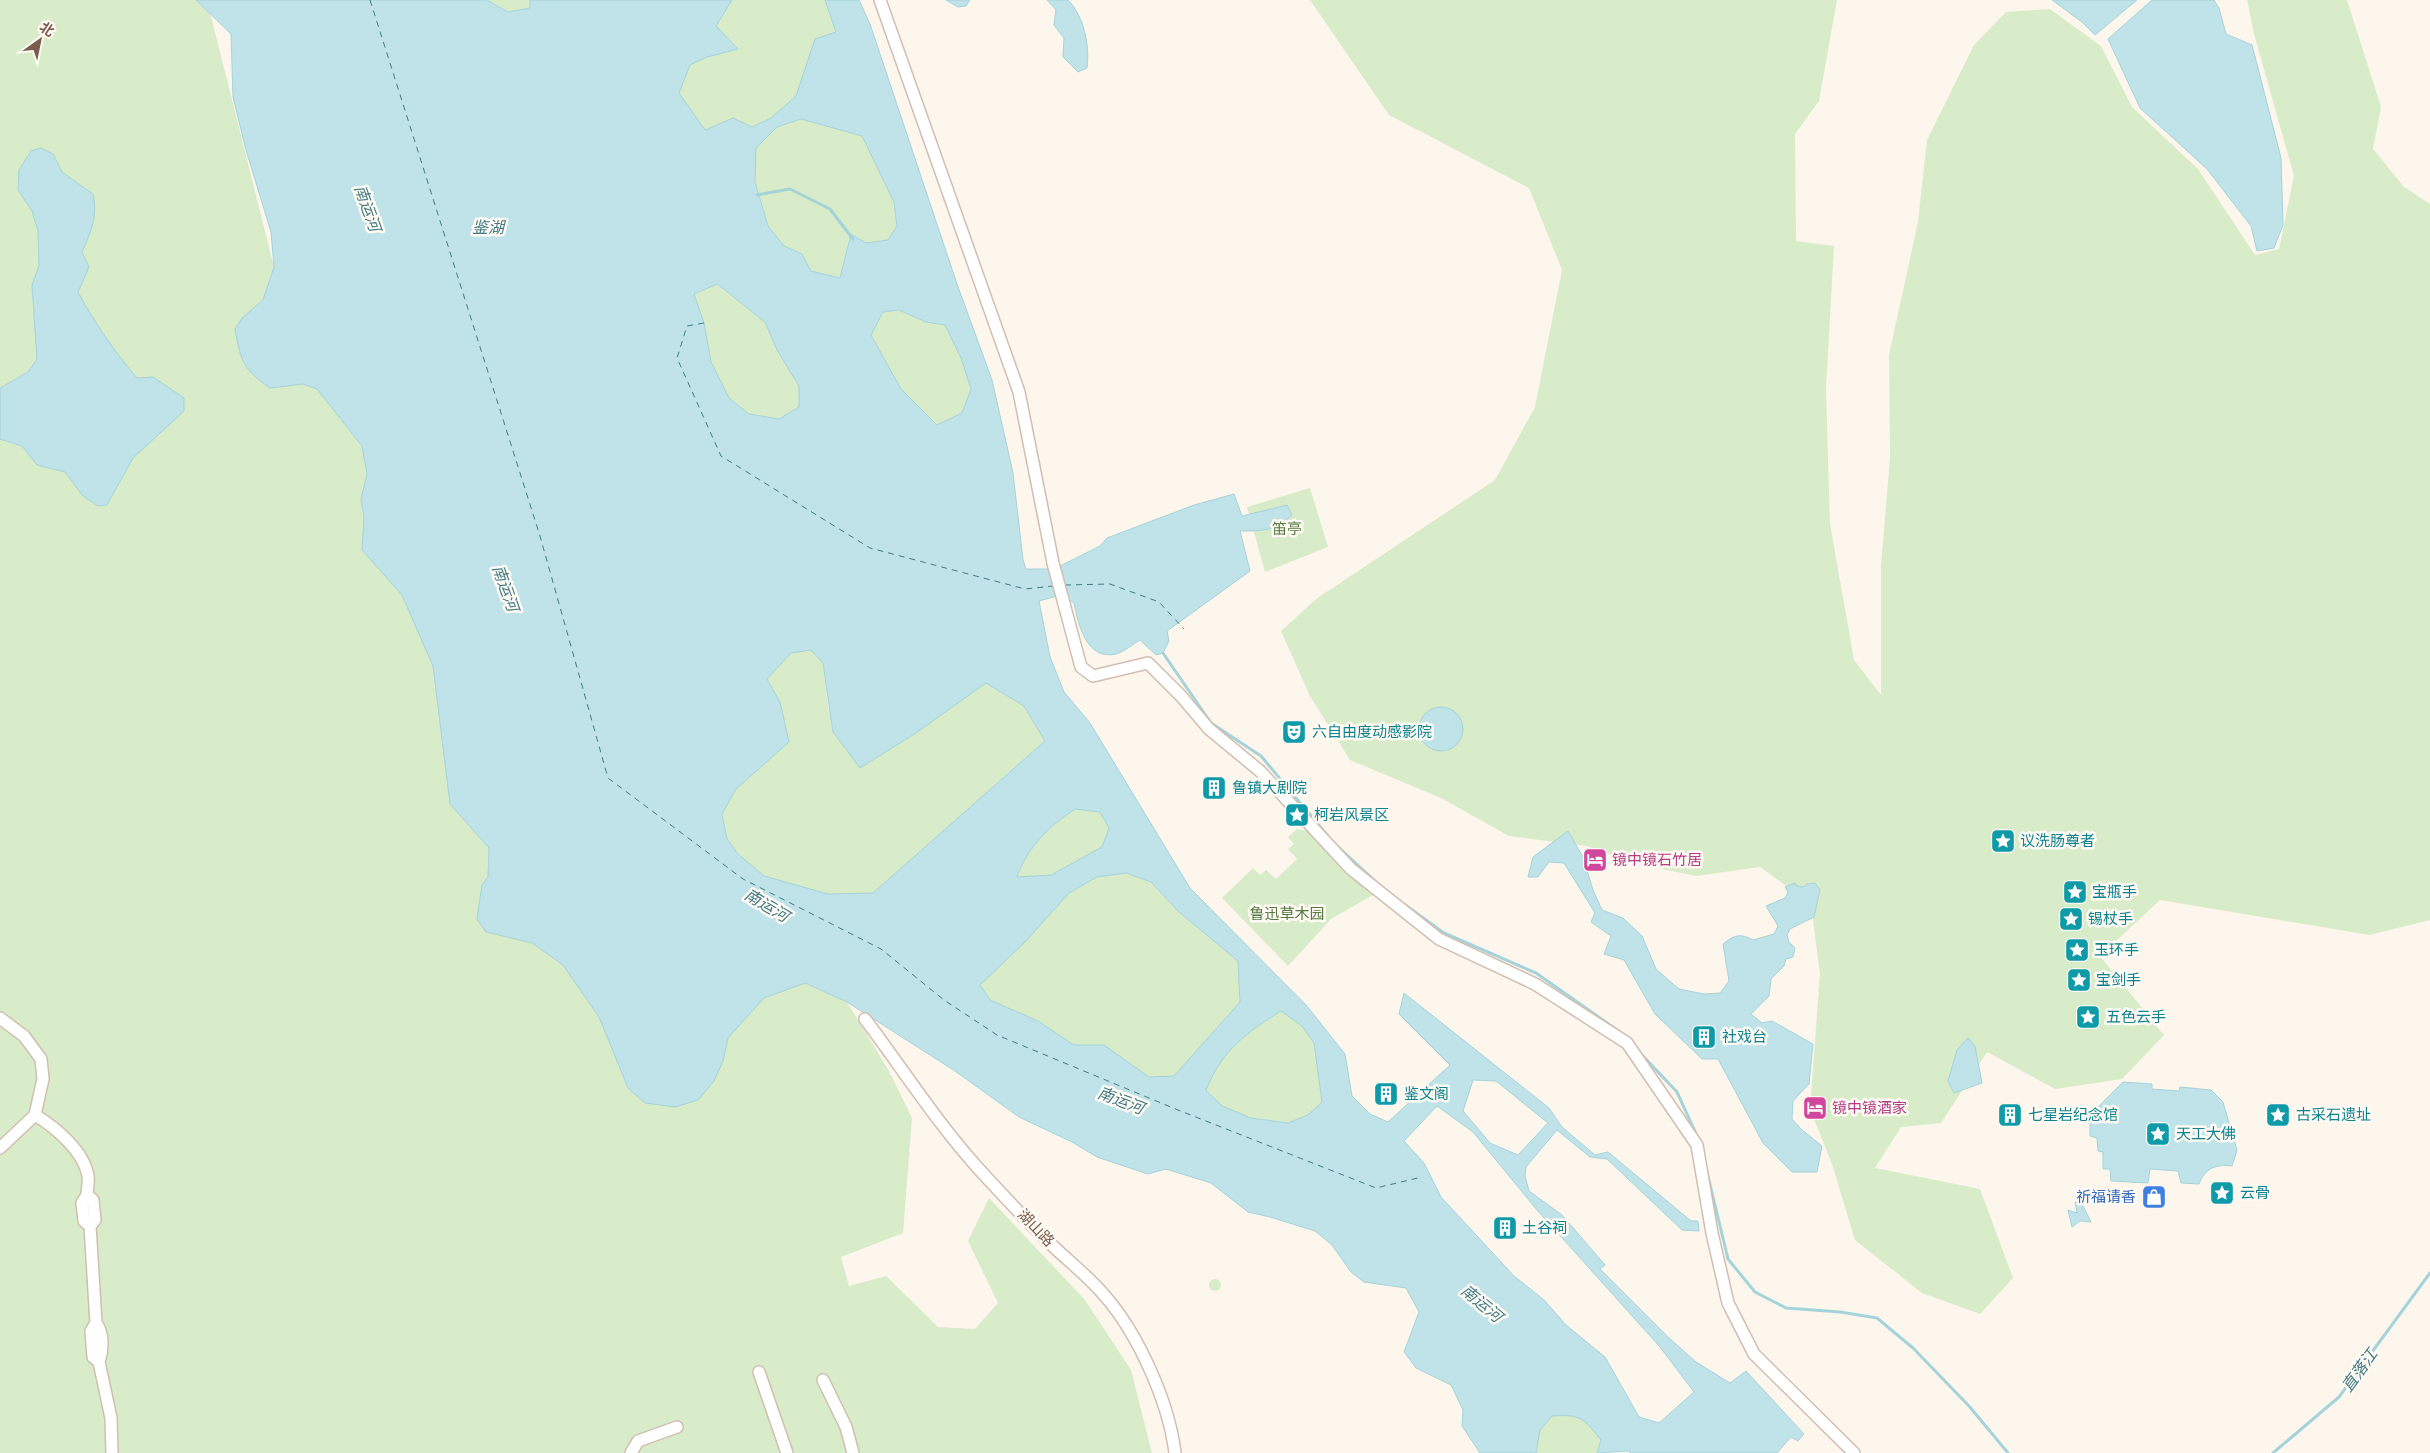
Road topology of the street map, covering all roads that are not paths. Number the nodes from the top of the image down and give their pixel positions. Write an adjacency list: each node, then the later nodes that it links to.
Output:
1 (880, 0): 14 (street)
2 (0, 1018): 4 (street)
3 (865, 1019): 13 (street, 湖山路)
4 (35, 1115): 5 (street); 9 (street)
5 (0, 1148)
6 (759, 1372): 11 (street)
7 (823, 1380): 12 (street)
8 (677, 1427): 10 (street)
9 (112, 1453)
10 (631, 1453)
11 (787, 1453)
12 (853, 1453)
13 (1175, 1453)
14 (1854, 1453)

